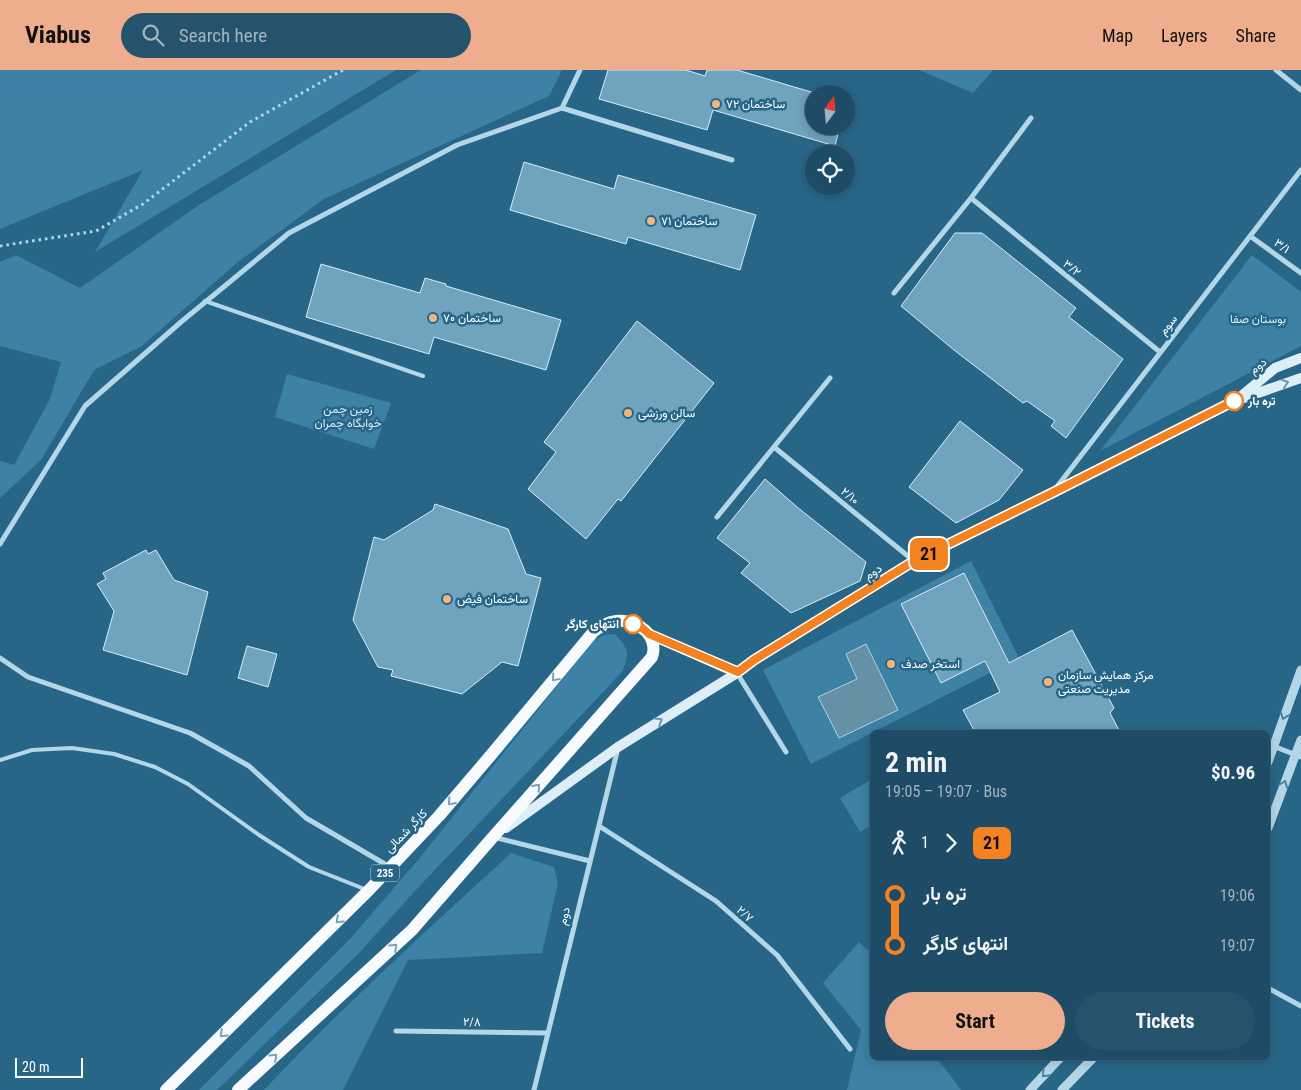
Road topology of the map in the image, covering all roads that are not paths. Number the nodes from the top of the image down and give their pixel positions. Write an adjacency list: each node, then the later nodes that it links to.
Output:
1 (580, 70): 4 (street)
2 (1276, 70): 3 (street)
3 (1301, 90)
4 (562, 108): 6 (street); 12 (street)
5 (1032, 118): 8 (street)
6 (732, 160)
7 (1301, 170): 9 (street, سوم)
8 (971, 198): 11 (street); 13 (street, ۳/۲)
9 (1250, 236): 10 (street, ۳/۱); 13 (street, سوم)
10 (1301, 273)
11 (894, 293)
12 (206, 301): 15 (lane); 22 (street)
13 (1160, 352): 20 (street, سوم)
14 (1301, 358): 18 (main road, دوم)
15 (423, 376)
16 (830, 378): 19 (street)
17 (1301, 378): 18 (main road, دوم, one-way to 17)
18 (1235, 401): 20 (main road, دوم)
19 (774, 447): 21 (street); 23 (street, ۲/۱۰)
20 (1052, 493): 23 (main road, دوم)
21 (717, 517)
22 (0, 544)
23 (914, 561): 27 (main road, دوم)
24 (649, 634): 27 (main road); 37 (main road, one-way to 24); 39 (main road, کارگر شمالی / 235, one-way to 39)
25 (0, 658): 39 (street)
26 (1301, 670): 29 (street, one-way to 29)
27 (738, 672): 30 (main road, دوم, one-way to 27); 31 (street)
28 (1301, 740): 32 (street)
29 (1274, 746): 32 (street); 33 (street)
30 (618, 747): 36 (street, دوم); 37 (main road, دوم)
31 (786, 752)
32 (1298, 756): 35 (street, one-way to 32)
33 (1270, 757)
34 (0, 760): 40 (lane)
35 (1270, 823)
36 (599, 826): 38 (street, دوم); 45 (street, ۲/۷)
37 (493, 837): 38 (street); 49 (main road, one-way to 37)
38 (590, 862): 44 (street, دوم)
39 (390, 867): 40 (main road, کارگر شمالی / 235)
40 (369, 890): 48 (main road, کارگر شمالی / 235, one-way to 48)
41 (1270, 989): 42 (street)
42 (1301, 1006)
43 (396, 1031): 44 (street, ۲/۸)
44 (548, 1033): 50 (street, دوم)
45 (850, 1049)
46 (1058, 1060): 51 (street, one-way to 51)
47 (1091, 1060): 52 (street)
48 (166, 1090)
49 (238, 1090)
50 (534, 1090)
51 (1030, 1090)
52 (1062, 1090)

